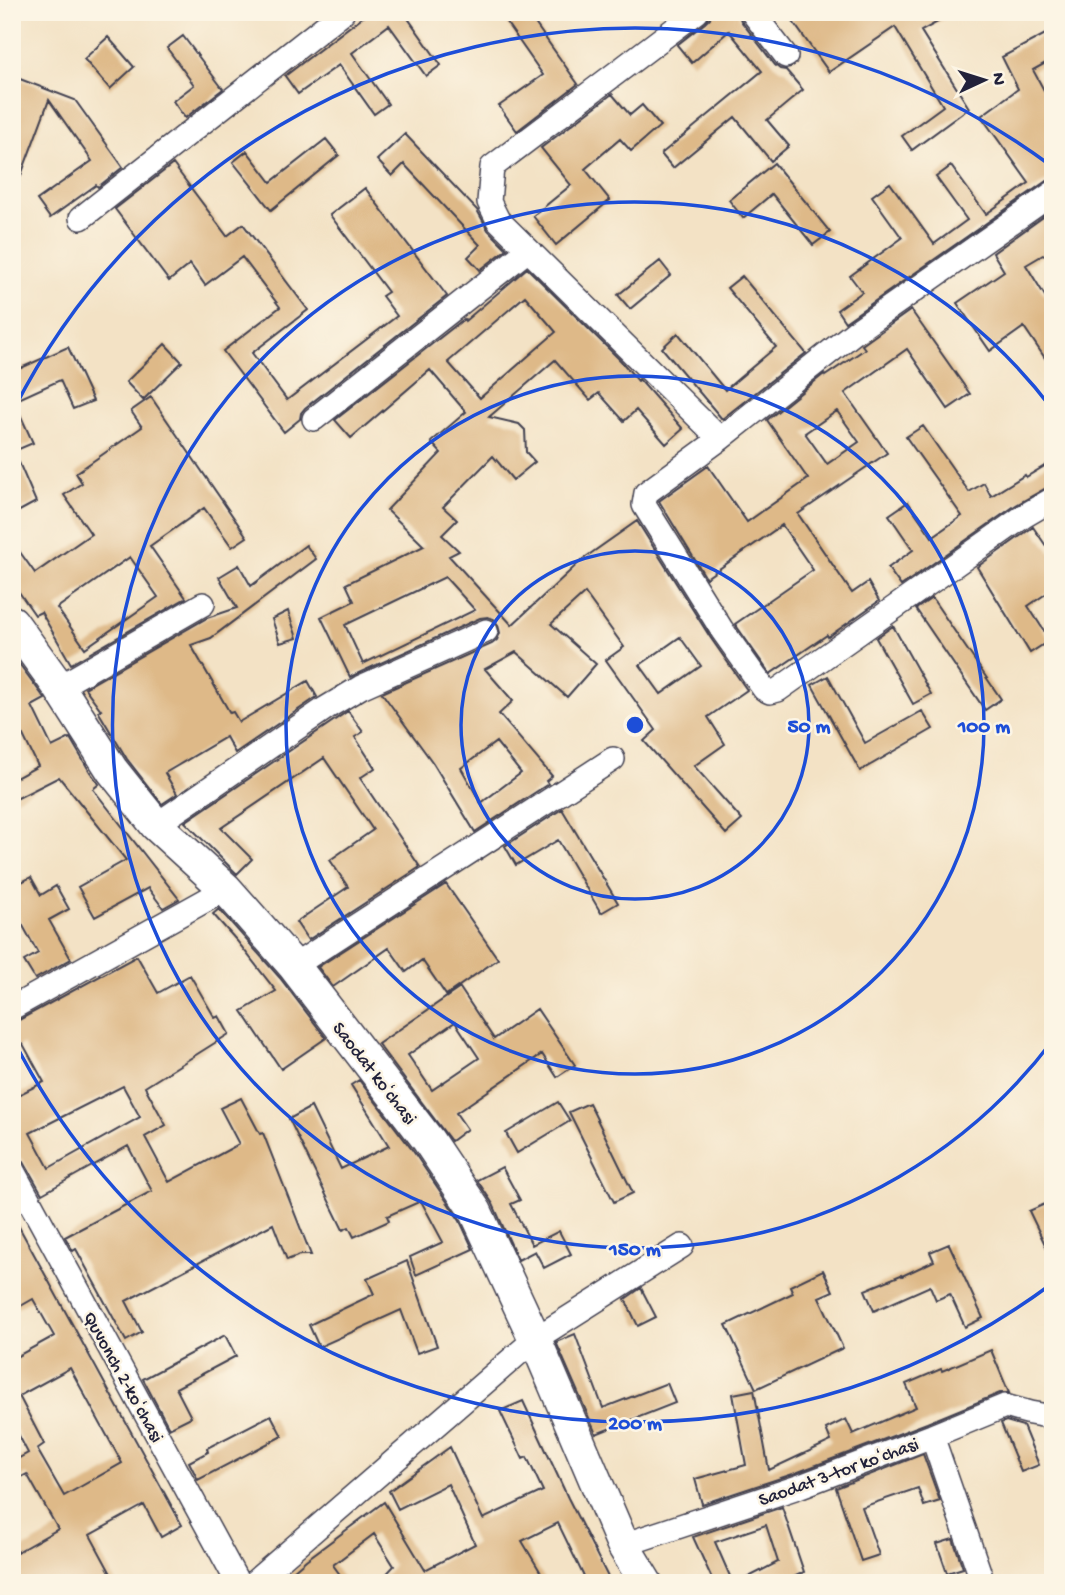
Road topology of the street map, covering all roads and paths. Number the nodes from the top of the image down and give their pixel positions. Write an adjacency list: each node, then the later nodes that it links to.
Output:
1 (343, 12): 6 (street)
2 (697, 12): 7 (street)
3 (752, 12): 4 (street)
4 (786, 56)
5 (1053, 193): 9 (street)
6 (81, 218)
7 (528, 250): 8 (street); 9 (street)
8 (314, 419)
9 (720, 439): 10 (street)
10 (1053, 499)
11 (204, 604): 14 (street)
12 (12, 622): 14 (street, Saodat koʻchasi)
13 (486, 631): 16 (street)
14 (59, 687): 16 (street, Saodat koʻchasi)
15 (613, 759): 18 (street)
16 (156, 825): 17 (street, Saodat koʻchasi)
17 (226, 889): 18 (street, Saodat koʻchasi); 19 (street)
18 (294, 966): 22 (street, Saodat koʻchasi)
19 (12, 1008)
20 (12, 1169): 26 (street, Quvonch 2-koʻchasi)
21 (682, 1246): 22 (street)
22 (535, 1339): 25 (street, Saodat koʻchasi); 27 (street)
23 (1053, 1417): 24 (street, Saodat 3-tor koʻchasi)
24 (932, 1436): 25 (street, Saodat 3-tor koʻchasi); 29 (street)
25 (623, 1545): 28 (street, Saodat koʻchasi)
26 (238, 1583)
27 (253, 1583)
28 (646, 1583)
29 (982, 1583)

